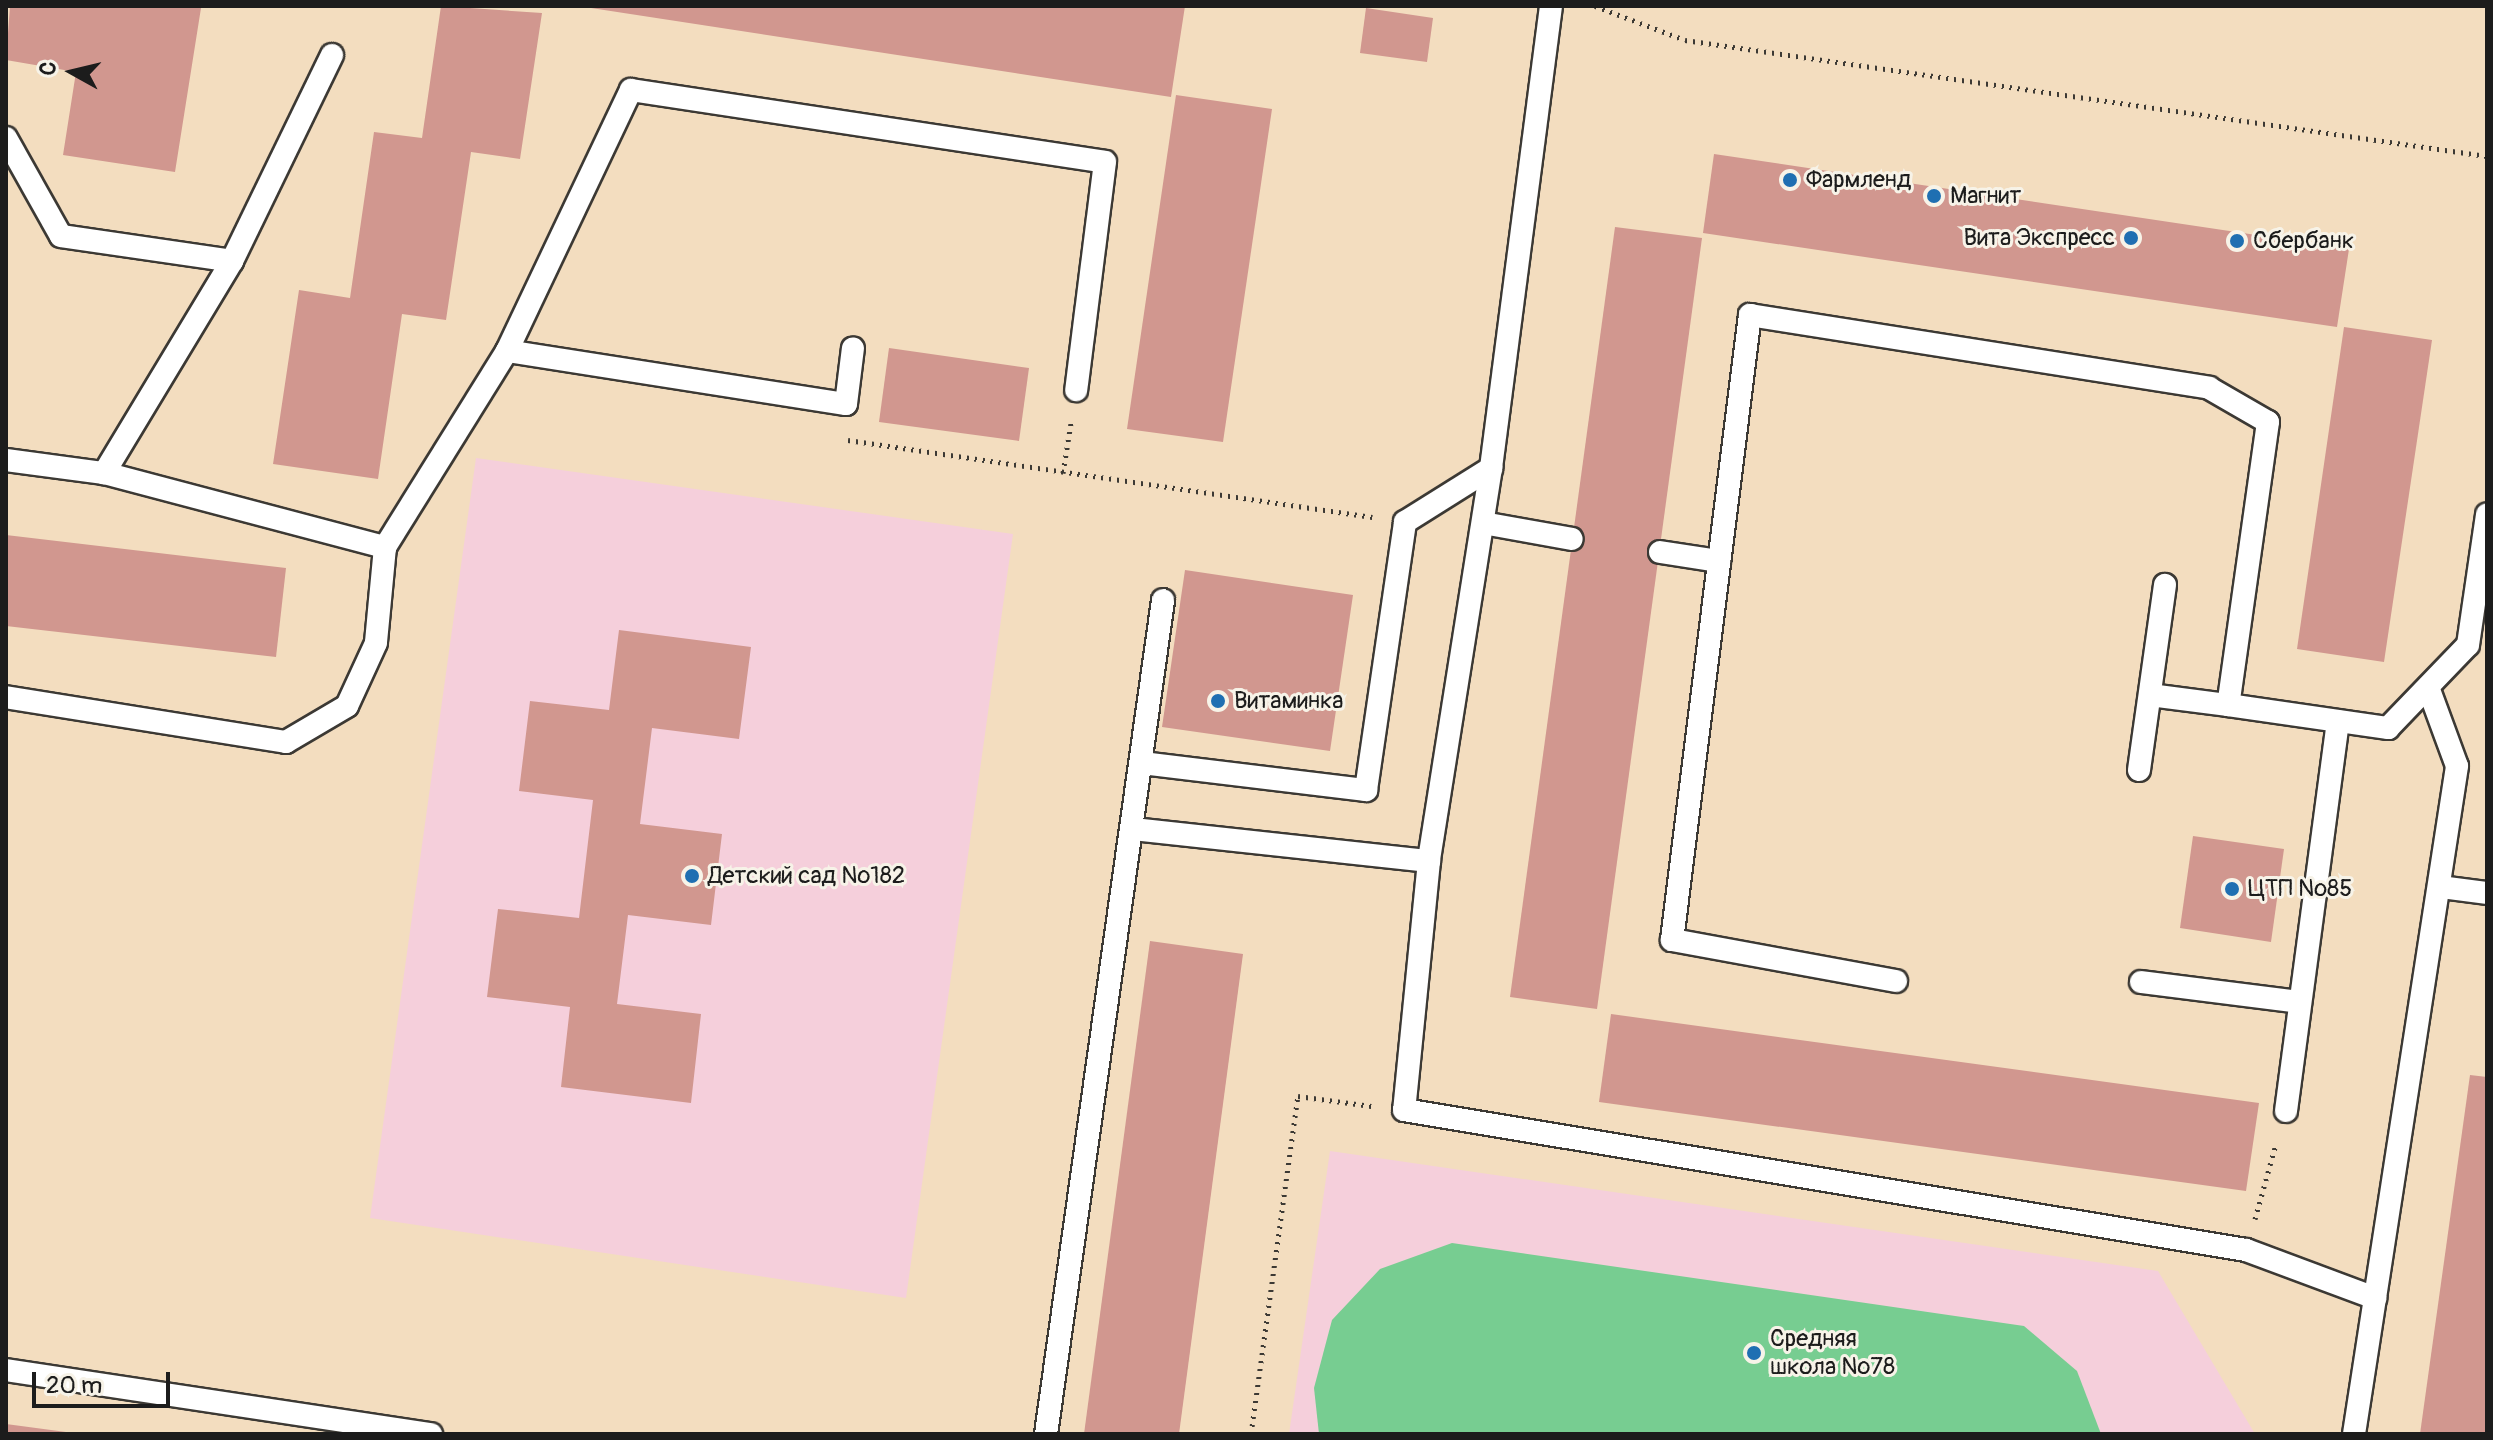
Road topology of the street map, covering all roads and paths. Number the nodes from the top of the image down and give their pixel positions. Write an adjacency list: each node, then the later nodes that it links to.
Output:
1 (1551, 6): 12 (lane)
2 (1595, 6): 5 (path)
3 (332, 55): 6 (lane)
4 (6, 138): 6 (lane)
5 (2487, 156)
6 (232, 261): 13 (lane)
7 (853, 348): 8 (lane)
8 (507, 351): 9 (lane); 19 (lane)
9 (1076, 390): 14 (path)
10 (842, 440): 14 (path)
11 (6, 460): 13 (lane)
12 (1491, 468): 16 (lane); 17 (lane)
13 (104, 473): 19 (lane)
14 (1063, 473): 16 (path)
15 (2487, 514): 24 (lane)
16 (1405, 522): 30 (lane)
17 (1483, 523): 18 (lane); 33 (lane)
18 (1572, 539)
19 (385, 547): 27 (lane)
20 (1660, 552): 21 (lane)
21 (1719, 561): 28 (lane); 36 (lane)
22 (2165, 585): 26 (lane)
23 (1163, 600): 30 (lane)
24 (2478, 646): 25 (lane)
25 (2428, 687): 29 (lane); 34 (lane)
26 (2150, 695): 28 (lane); 31 (lane)
27 (6, 697)
28 (2228, 705): 29 (lane)
29 (2338, 721): 38 (lane)
30 (1142, 763): 32 (lane)
31 (2139, 770)
32 (1133, 829): 33 (lane); 45 (lane)
33 (1429, 861): 39 (lane)
34 (2441, 887): 35 (lane); 42 (lane)
35 (2487, 893)
36 (1896, 981)
37 (2141, 982): 38 (lane)
38 (2300, 1002): 40 (lane)
39 (1404, 1110): 41 (lane); 46 (path)
40 (2286, 1111): 41 (path)
41 (2246, 1250): 42 (lane)
42 (2375, 1298): 47 (lane)
43 (6, 1370): 44 (lane)
44 (431, 1434)
45 (1046, 1434)
46 (1251, 1434)
47 (2354, 1434)

